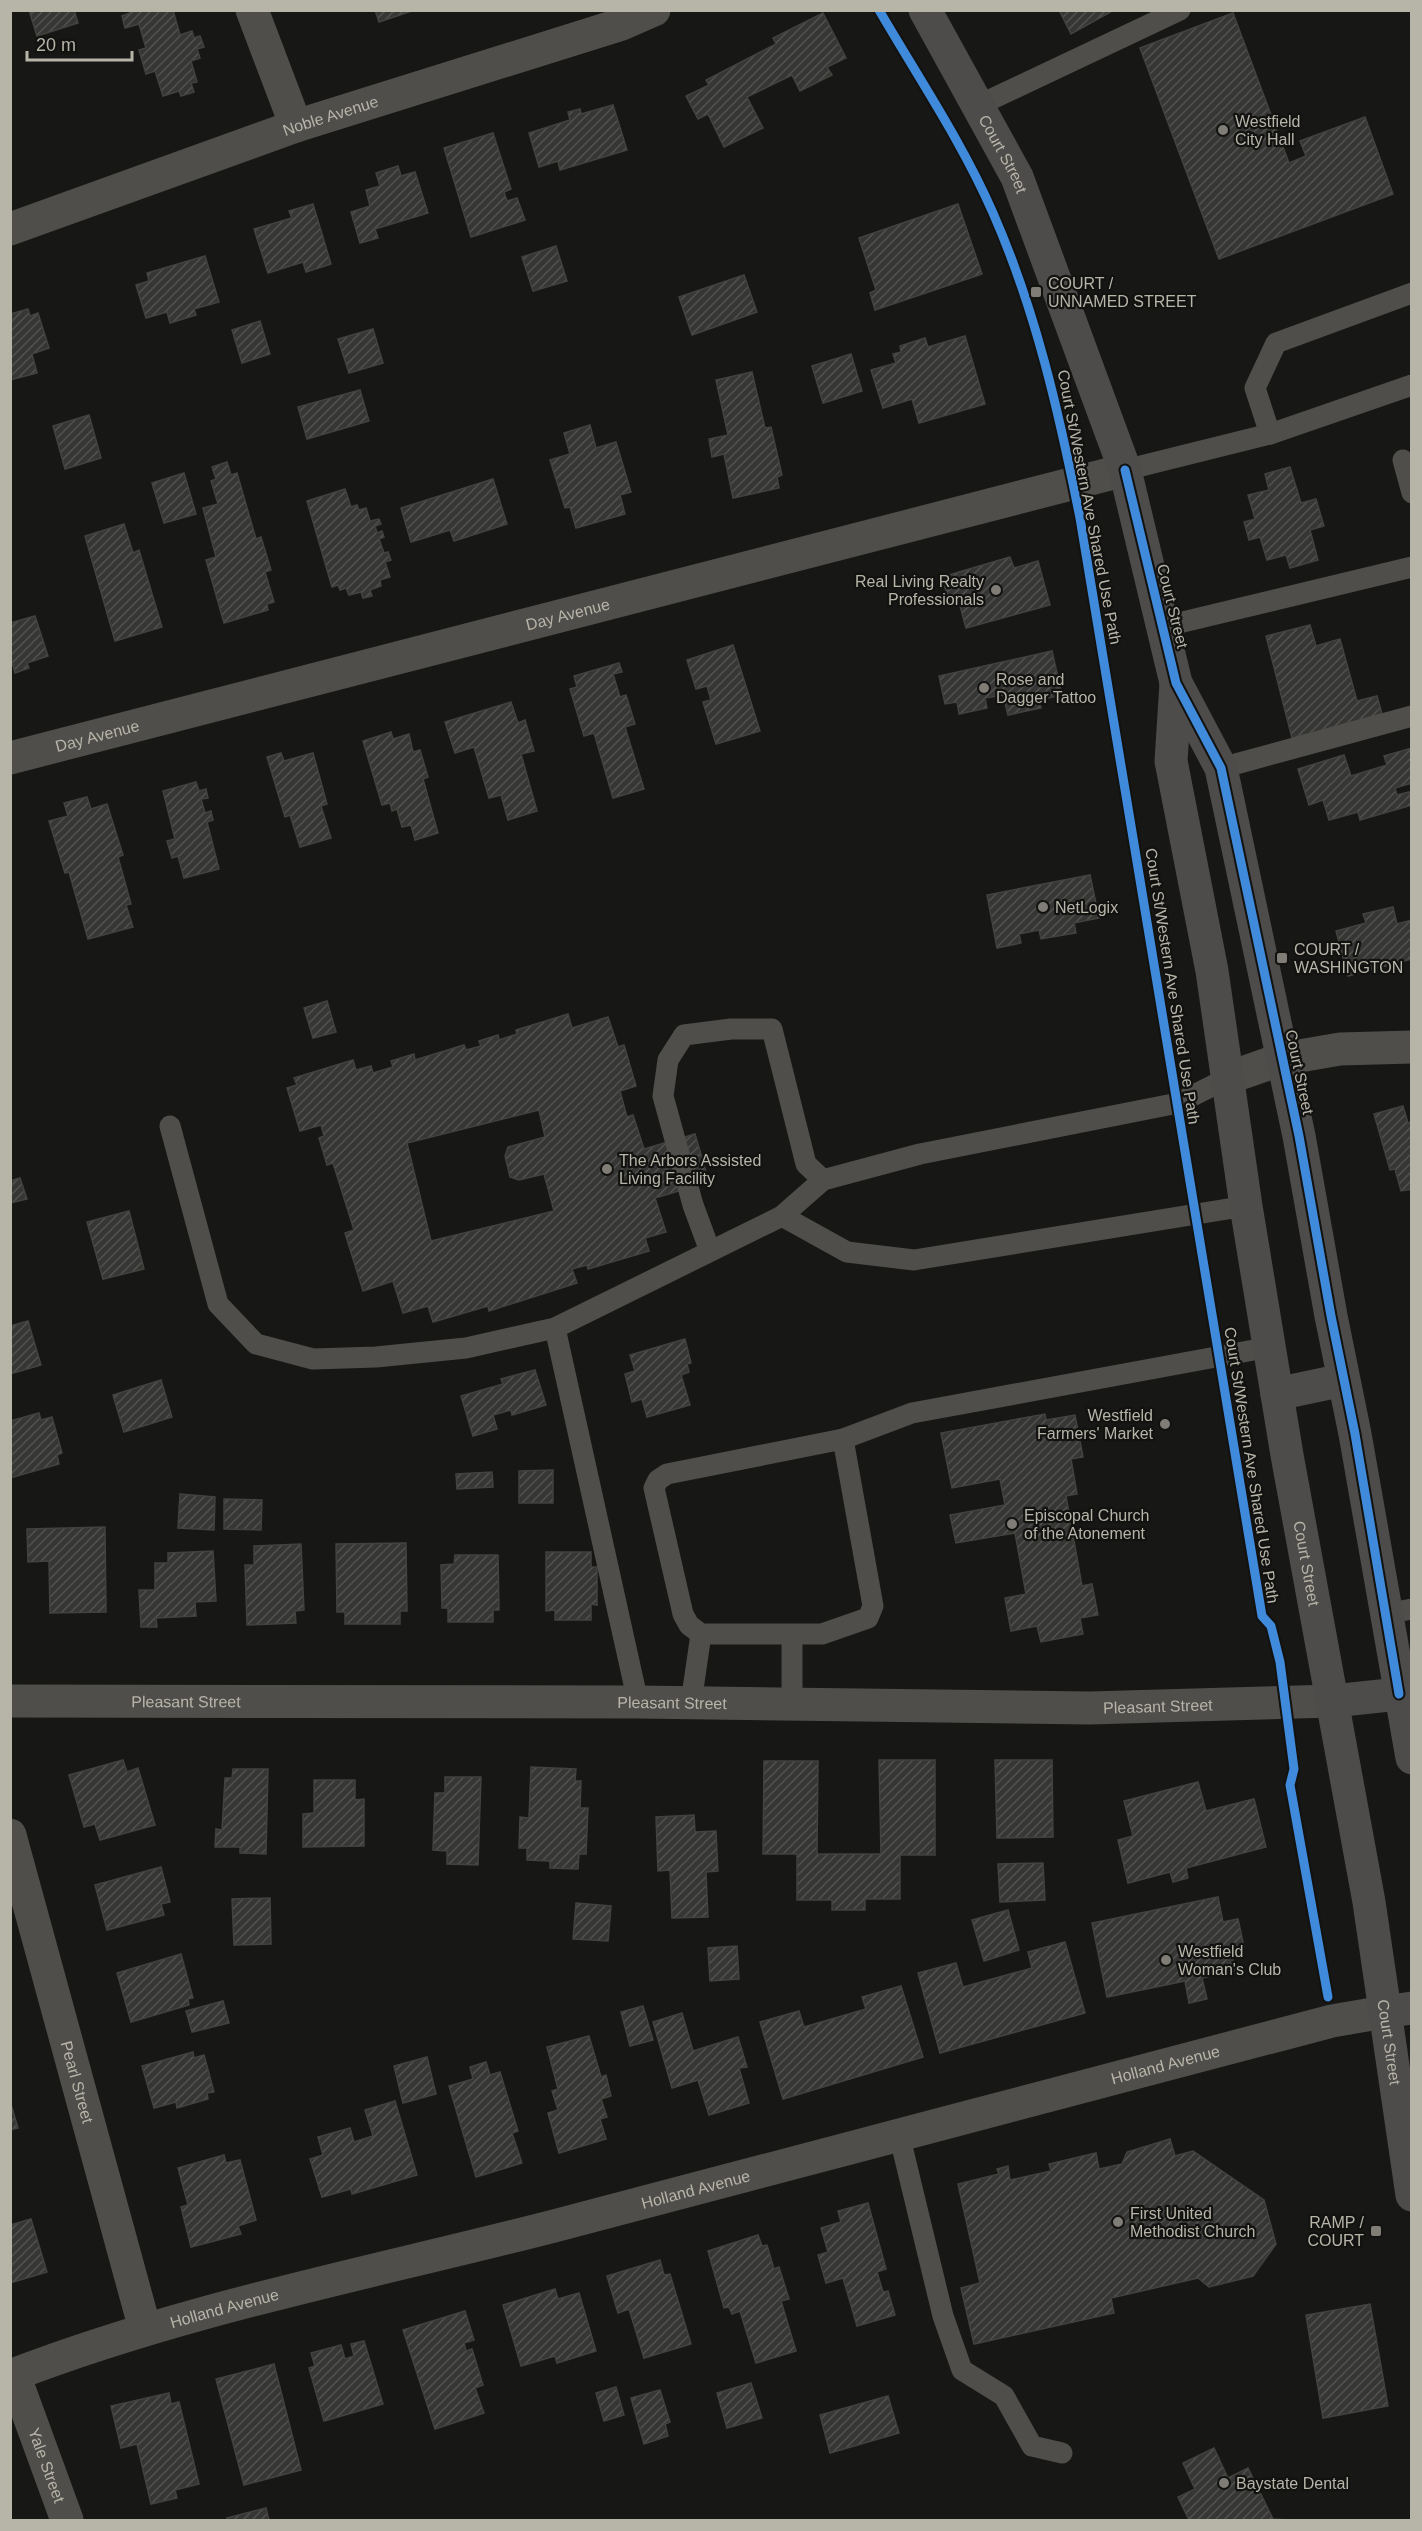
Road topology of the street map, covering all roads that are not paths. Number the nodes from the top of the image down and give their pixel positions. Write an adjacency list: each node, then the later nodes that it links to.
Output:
1 (252, 10): 6 (street)
2 (654, 10): 6 (street, Noble Avenue)
3 (925, 10): 5 (main road, Court Street)
4 (1180, 10): 5 (lane)
5 (977, 106): 12 (main road, Court Street)
6 (296, 126): 7 (street, Noble Avenue)
7 (10, 229)
8 (1412, 292): 10 (lane)
9 (1412, 385): 10 (lane)
10 (1270, 434): 12 (lane)
11 (1403, 460): 13 (lane)
12 (1125, 470): 15 (main road, Court Street); 18 (street, Day Avenue)
13 (1412, 493)
14 (1412, 567): 15 (lane)
15 (1162, 627): 16 (main road, Court Street)
16 (1176, 683): 19 (main road, Court Street); 22 (main road, Court Street)
17 (1412, 716): 19 (lane)
18 (10, 758)
19 (1221, 768): 21 (main road, Court Street)
20 (1412, 1047): 21 (street)
21 (1282, 1059): 22 (street); 30 (main road, Court Street)
22 (1228, 1078): 24 (lane); 25 (main road, Court Street)
23 (170, 1126): 28 (lane)
24 (823, 1180): 26 (lane); 27 (lane)
25 (1246, 1206): 26 (lane); 29 (main road, Court Street)
26 (782, 1216): 27 (lane)
27 (710, 1251): 28 (lane)
28 (555, 1328): 39 (lane)
29 (1270, 1347): 31 (main road, Court Street); 32 (lane)
30 (1343, 1380): 31 (main road); 33 (main road, Court Street)
31 (1277, 1394): 38 (main road, Court Street)
32 (843, 1439): 34 (lane); 35 (lane)
33 (1398, 1612): 36 (main road, Court Street)
34 (700, 1634): 35 (lane); 40 (lane)
35 (792, 1635): 41 (lane)
36 (1399, 1695): 38 (main road); 42 (main road, Court Street)
37 (10, 1701): 39 (street, Pleasant Street)
38 (1333, 1701): 41 (street, Pleasant Street); 44 (main road, Court Street)
39 (638, 1702): 40 (street, Pleasant Street)
40 (691, 1703): 41 (street, Pleasant Street)
41 (792, 1704)
42 (1411, 1756)
43 (10, 1835): 47 (street, Pearl Street)
44 (1398, 2010): 45 (street, Holland Avenue); 46 (main road, Court Street)
45 (899, 2134): 47 (street, Holland Avenue); 49 (lane)
46 (1412, 2195)
47 (145, 2329): 48 (street, Holland Avenue)
48 (12, 2376): 50 (street, Yale Street)
49 (1062, 2453)
50 (67, 2520)

